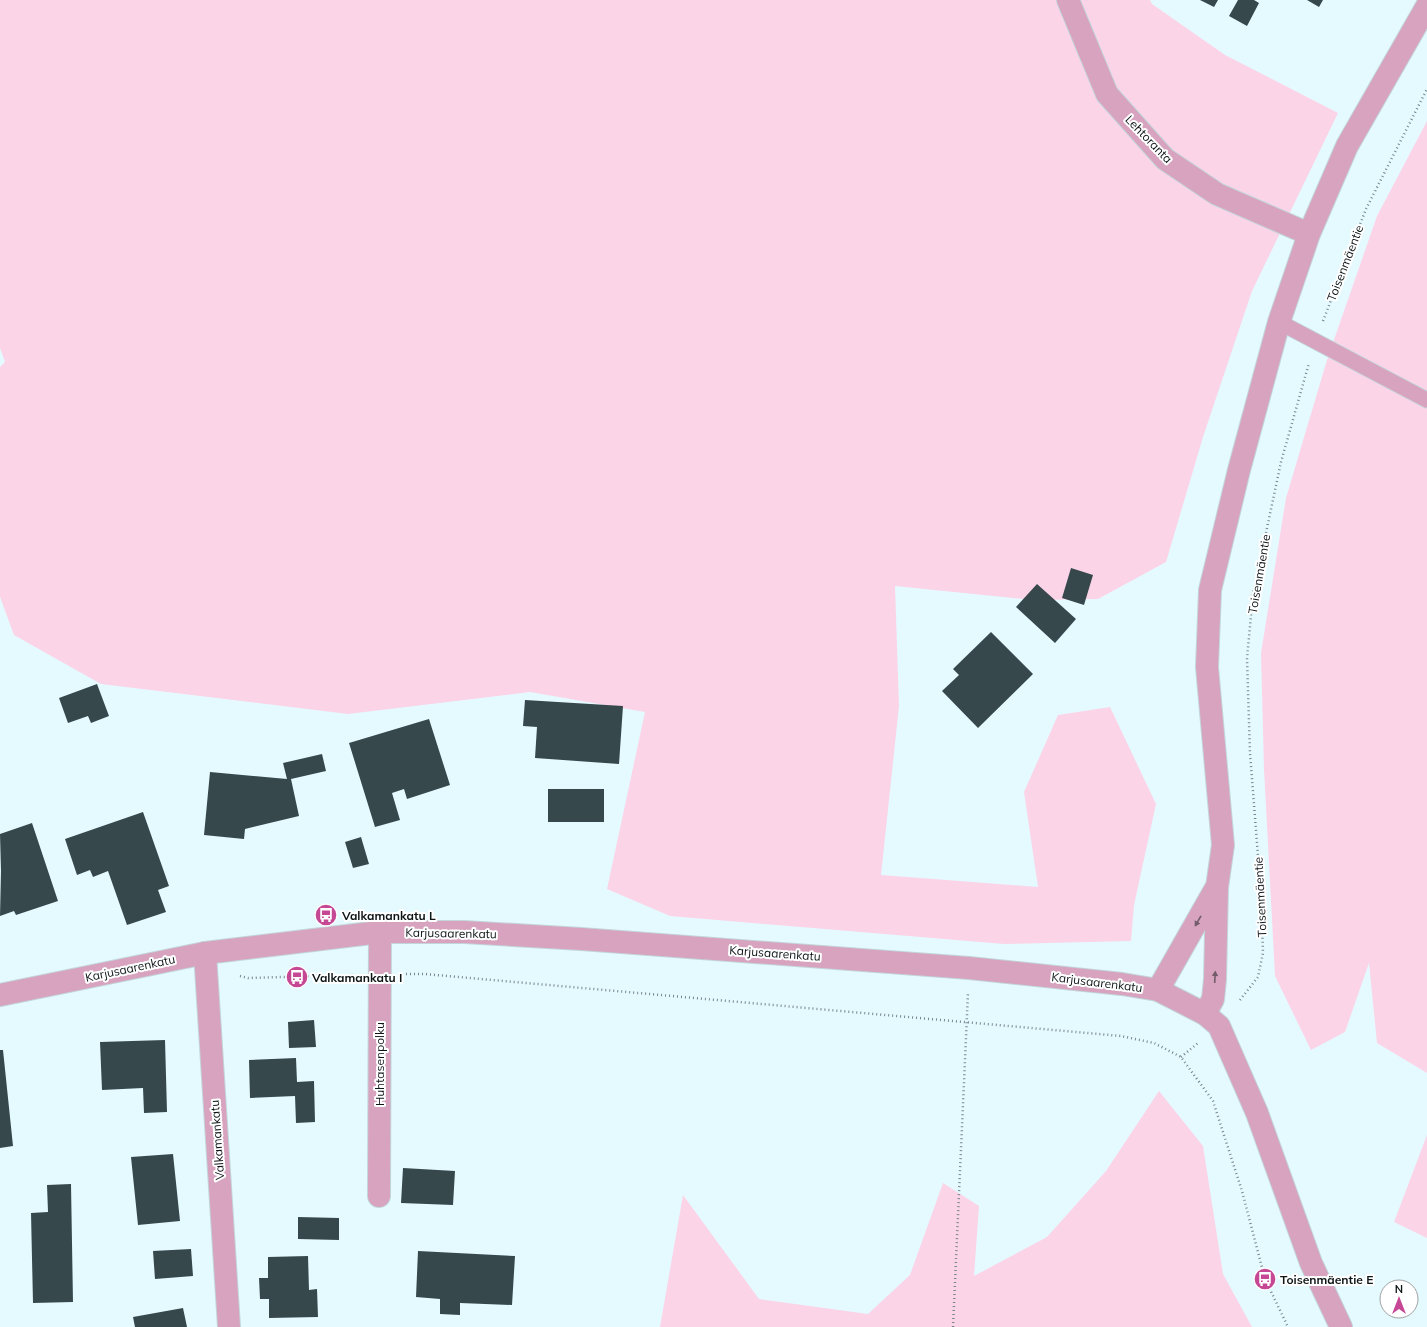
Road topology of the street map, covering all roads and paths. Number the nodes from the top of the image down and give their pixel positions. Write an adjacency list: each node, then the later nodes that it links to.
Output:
1 (1068, 0): 4 (street, Lehtoranta)
2 (1427, 6): 4 (street)
3 (1427, 89): 6 (path, Toisenmäentie)
4 (1309, 234): 5 (street)
5 (1279, 322): 6 (lane); 8 (street)
6 (1315, 342): 7 (lane); 16 (path, Toisenmäentie)
7 (1427, 400)
8 (1217, 887): 14 (street, one-way to 14); 16 (street, one-way to 8)
9 (380, 932): 10 (street, Karjusaarenkatu); 11 (street, Karjusaarenkatu); 13 (street, Huhtasenpolku)
10 (205, 953): 15 (street, Karjusaarenkatu); 20 (street, Valkamankatu)
11 (969, 968): 14 (street, Karjusaarenkatu); 17 (path)
12 (236, 975): 13 (path)
13 (380, 975): 17 (path); 19 (street, Huhtasenpolku)
14 (1158, 990): 16 (street, Karjusaarenkatu)
15 (0, 995)
16 (1212, 1020): 18 (path, Toisenmäentie); 23 (street)
17 (967, 1022): 18 (path); 21 (path)
18 (1181, 1057): 22 (path)
19 (379, 1196)
20 (229, 1327)
21 (953, 1327)
22 (1288, 1327)
23 (1340, 1327)

